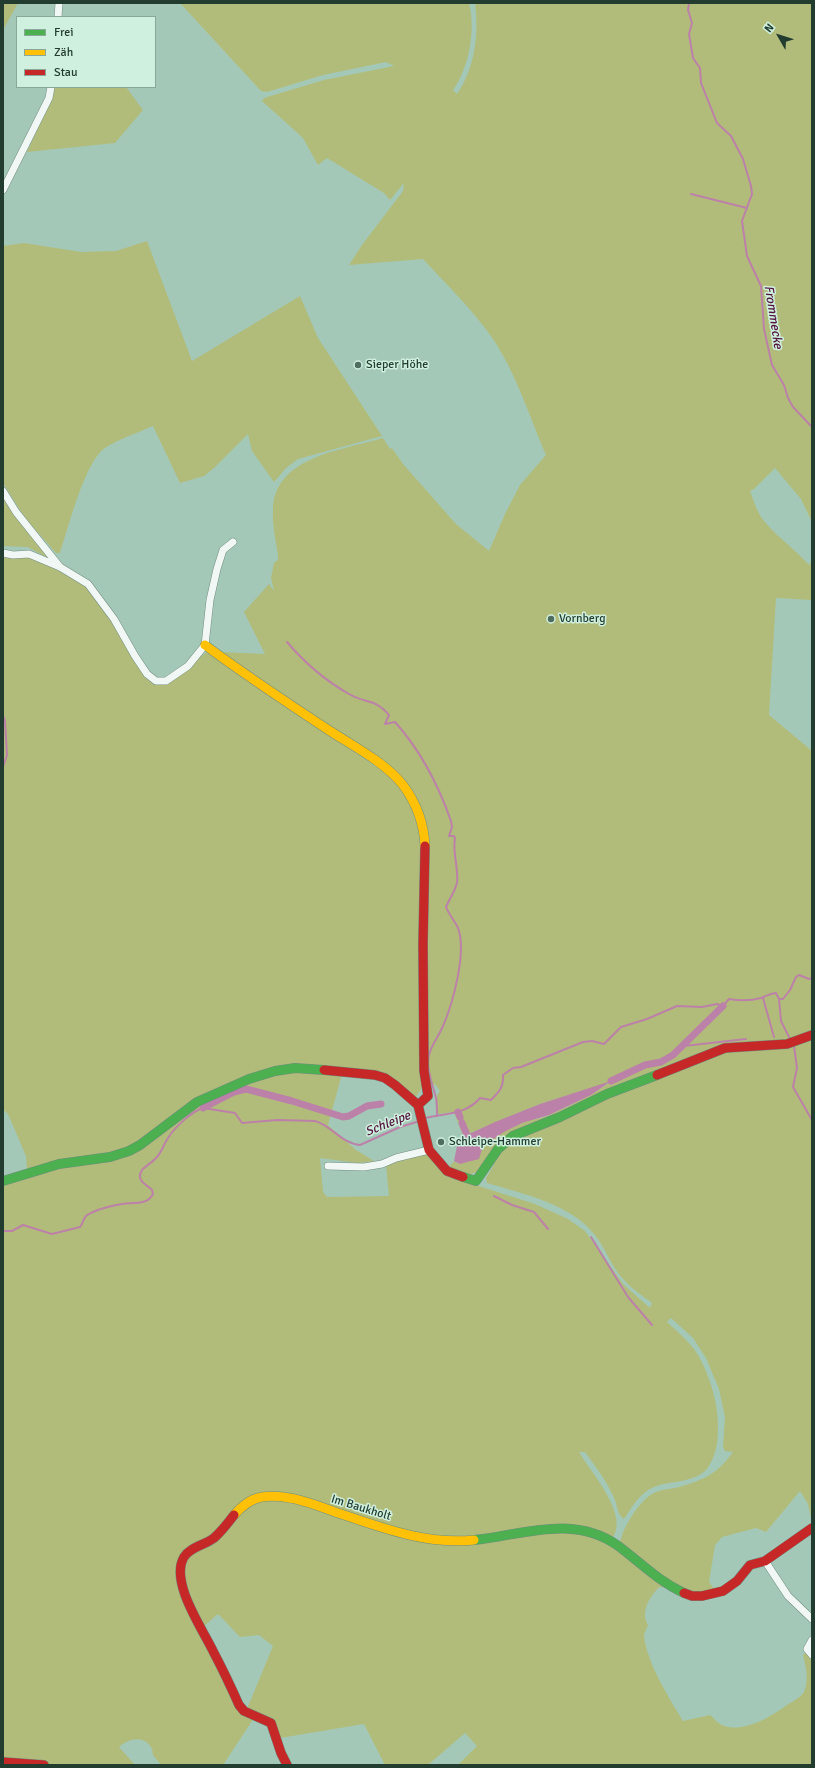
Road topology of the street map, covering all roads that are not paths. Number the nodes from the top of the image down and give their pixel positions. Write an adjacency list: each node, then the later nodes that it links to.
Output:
1 (58, 3): 2 (street)
2 (58, 16)
3 (51, 88): 4 (street)
4 (3, 190)
5 (3, 491): 8 (street)
6 (233, 542): 9 (street)
7 (3, 553): 8 (street)
8 (60, 567): 9 (street)
9 (205, 645): 11 (street)
10 (812, 1035): 12 (street)
11 (418, 1105): 12 (street); 14 (street)
12 (429, 1150): 13 (street)
13 (328, 1166)
14 (3, 1181)
15 (812, 1528): 16 (street, Im Baukholt)
16 (765, 1561): 17 (street); 22 (street, Im Baukholt)
17 (812, 1619)
18 (812, 1640): 19 (street)
19 (812, 1655)
20 (3, 1762): 21 (street)
21 (44, 1765)
22 (287, 1765)

